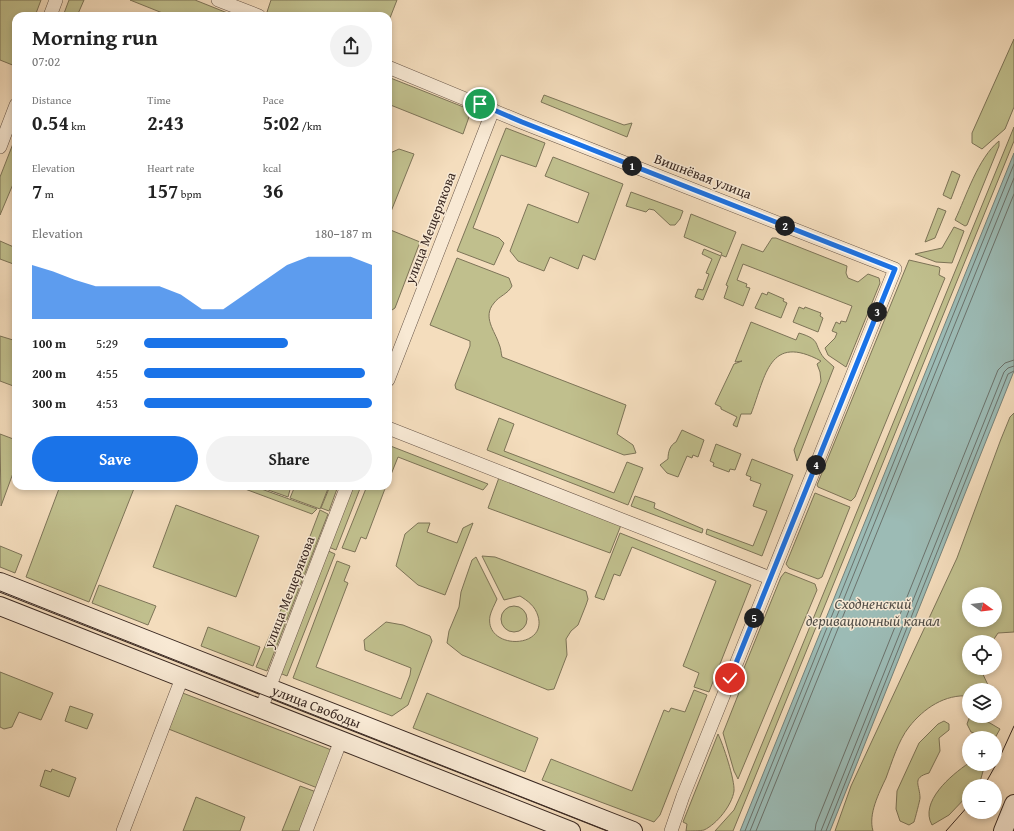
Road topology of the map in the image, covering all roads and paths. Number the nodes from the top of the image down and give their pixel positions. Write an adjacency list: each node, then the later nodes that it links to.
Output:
1 (56, 0): 3 (street)
2 (218, 0): 4 (street)
3 (52, 12)
4 (249, 12)
5 (392, 69): 6 (street, Вишнёвая улица)
6 (493, 110): 9 (street, улица Мещерякова); 12 (street, Вишнёвая улица)
7 (12, 116): 8 (street)
8 (0, 147)
9 (392, 370)
10 (392, 430): 12 (street)
11 (345, 490): 16 (street, улица Мещерякова)
12 (770, 578): 24 (street)
13 (0, 582): 16 (main road, улица Свободы)
14 (0, 606): 15 (main road, улица Свободы)
15 (182, 678): 17 (main road, улица Свободы); 20 (street)
16 (269, 688): 17 (street, улица Мещерякова); 23 (main road, улица Свободы)
17 (261, 709): 18 (main road, улица Свободы)
18 (341, 740): 21 (street); 22 (main road, улица Свободы)
19 (1014, 804): 25 (main road)
20 (123, 831)
21 (306, 831)
22 (571, 831)
23 (633, 831)
24 (671, 831)
25 (1003, 831)

